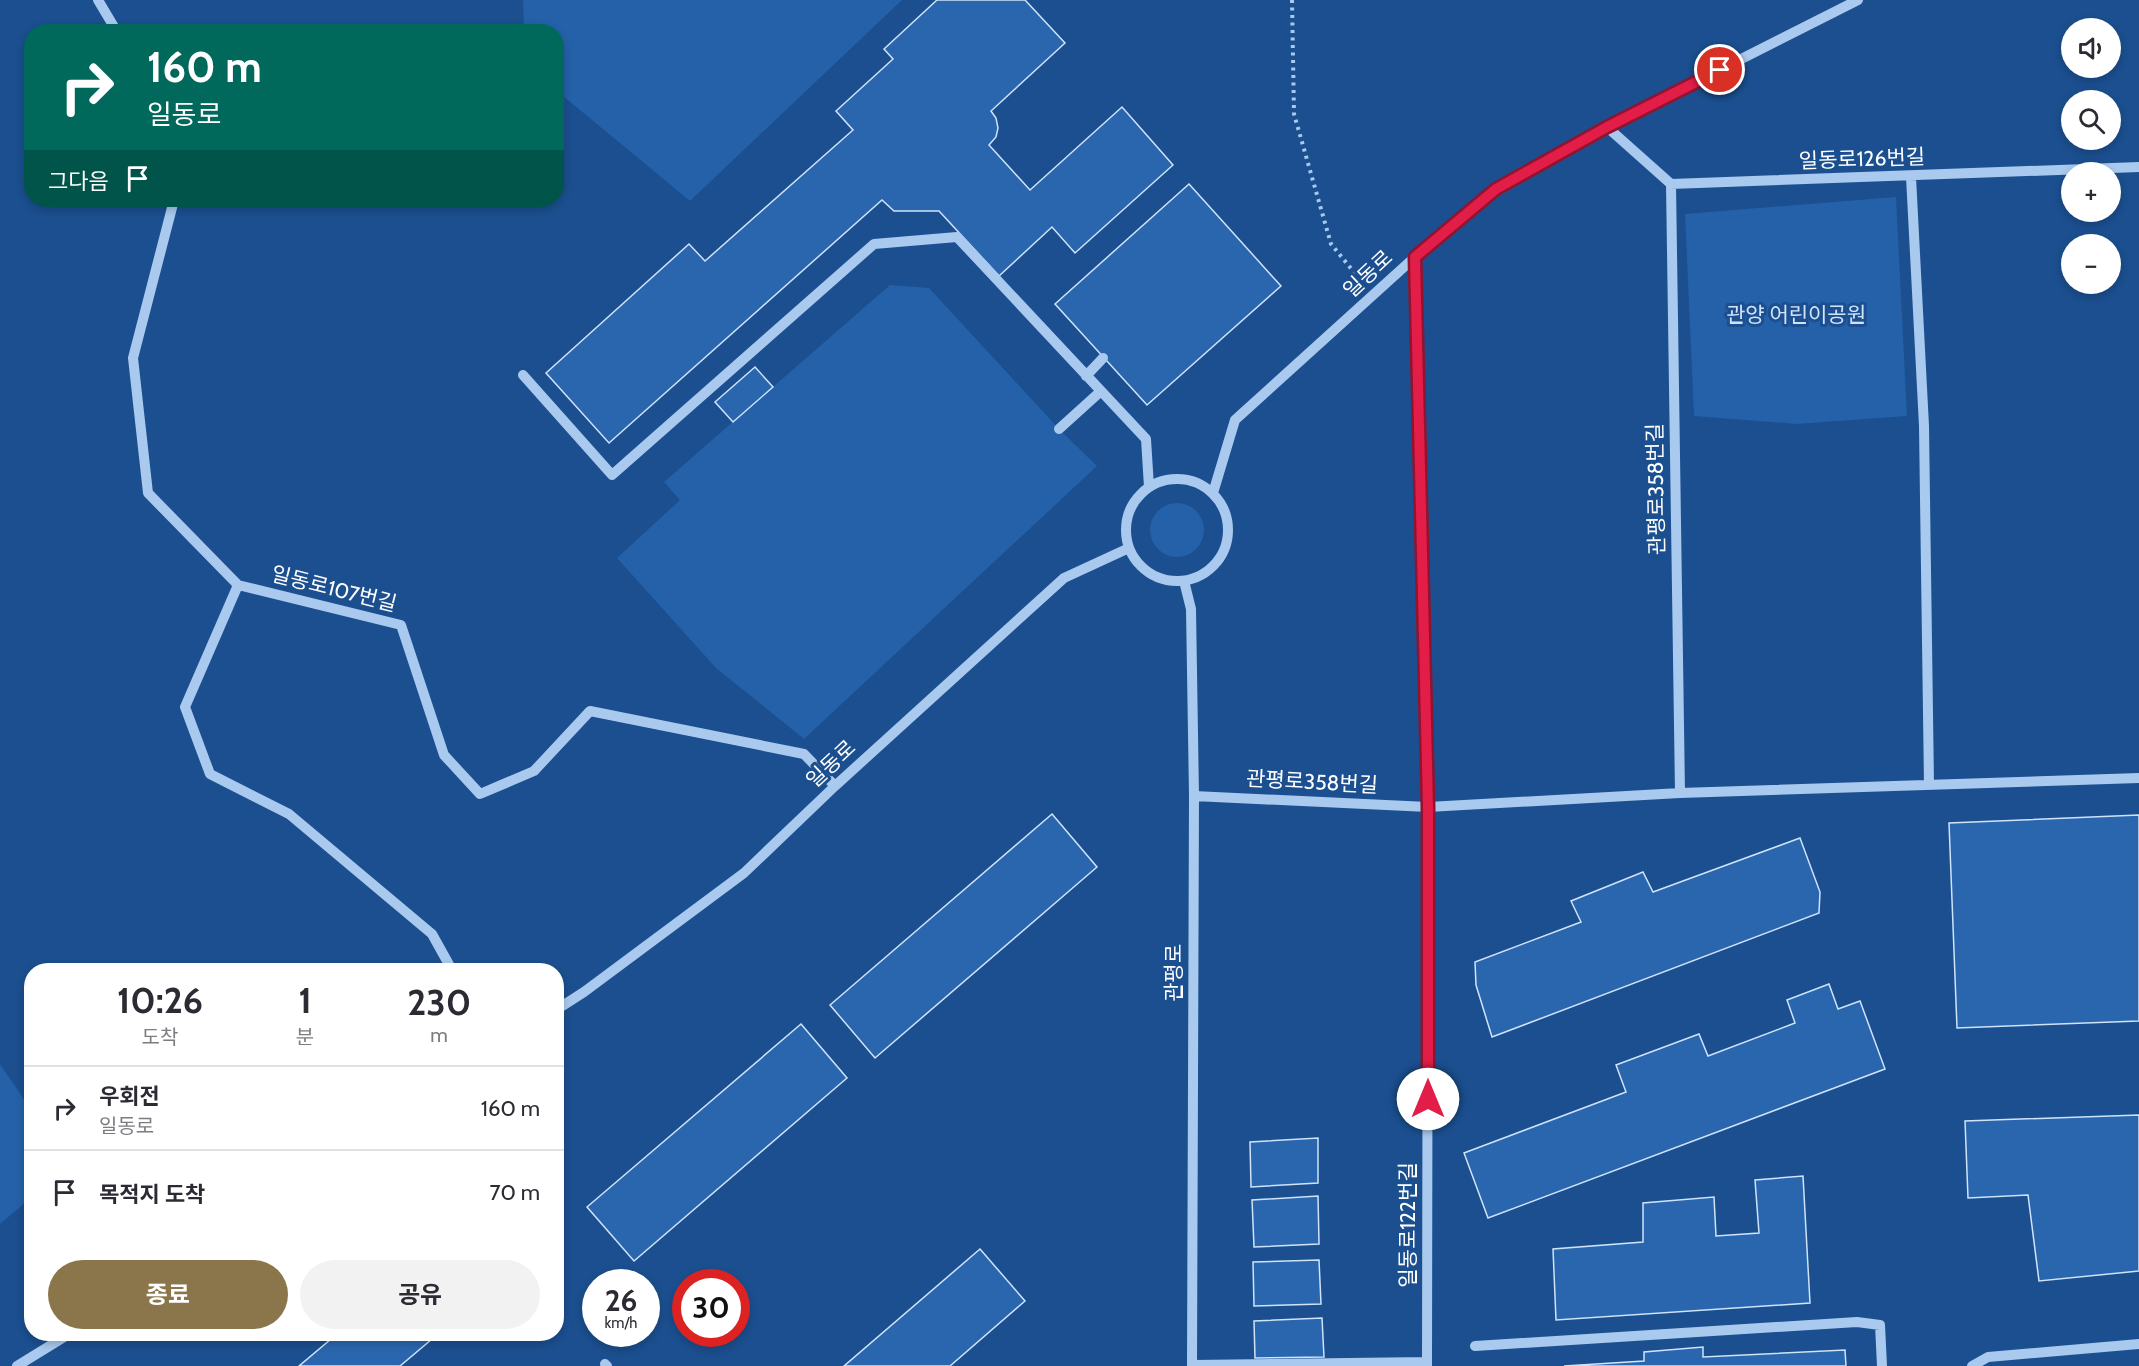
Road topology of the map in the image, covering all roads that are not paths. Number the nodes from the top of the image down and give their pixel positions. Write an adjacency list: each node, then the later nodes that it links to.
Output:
1 (98, 0): 3 (street)
2 (1858, 0): 4 (street, 일동로)
3 (112, 24)
4 (1607, 127): 7 (street); 9 (street, 일동로)
5 (2139, 167): 6 (street, 일동로126번길)
6 (1911, 177): 7 (street, 일동로126번길); 21 (street)
7 (1671, 184): 23 (street, 관평로358번길)
8 (172, 207): 19 (street, 일동로107번길)
9 (1415, 257): 16 (street, 일동로); 25 (street, 일동로122번길)
10 (1103, 358): 12 (street)
11 (523, 375): 12 (street)
12 (1086, 376): 13 (street)
13 (1101, 391): 14 (street); 15 (street)
14 (1059, 429)
15 (1149, 487): 16 (street); 17 (street)
16 (1213, 493): 18 (street)
17 (1129, 548): 18 (street); 22 (street, 일동로)
18 (1184, 581): 24 (street, 관평로)
19 (238, 585): 22 (street, 일동로107번길); 26 (street)
20 (2139, 778): 21 (street, 관평로358번길)
21 (1929, 785): 23 (street, 관평로358번길)
22 (835, 786): 27 (street, 일동로)
23 (1680, 793): 25 (street, 관평로358번길)
24 (1194, 796): 25 (street, 관평로358번길); 32 (street, 관평로)
25 (1428, 807): 31 (street, 일동로122번길)
26 (448, 963)
27 (564, 1005)
28 (58, 1341): 34 (street)
29 (2139, 1344): 36 (street)
30 (1475, 1346): 35 (street)
31 (1427, 1364): 33 (street)
32 (1192, 1365): 33 (street)
33 (1342, 1365)
34 (17, 1366)
35 (1882, 1366)
36 (1972, 1366)

